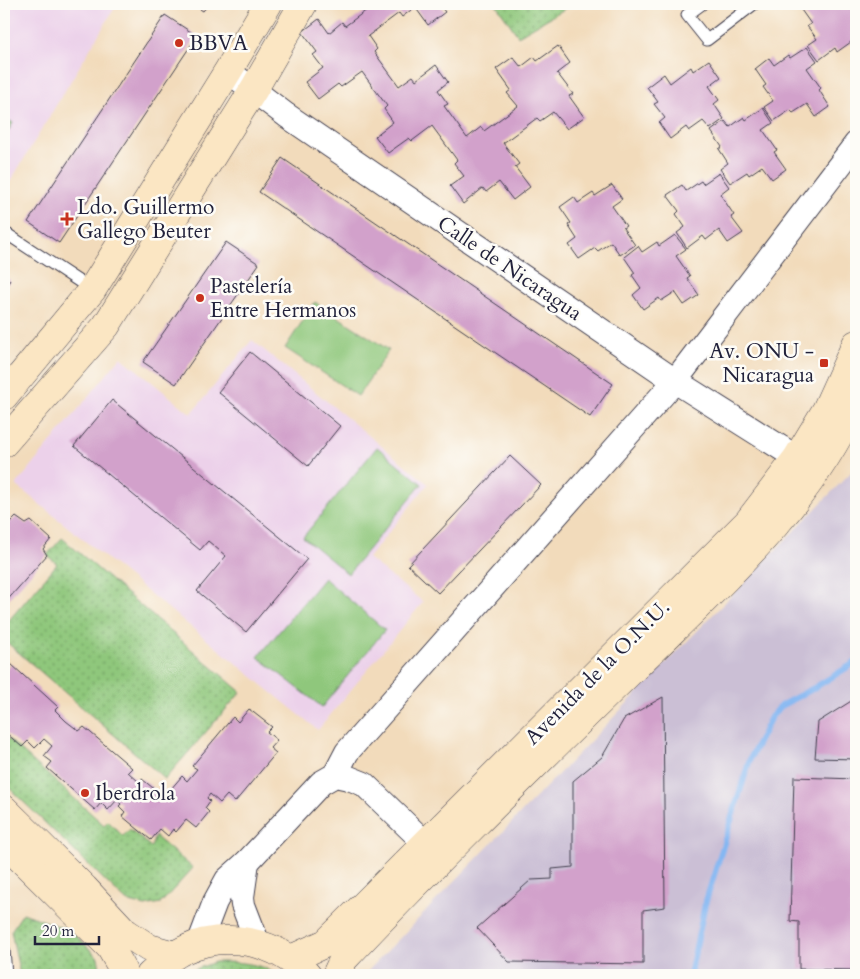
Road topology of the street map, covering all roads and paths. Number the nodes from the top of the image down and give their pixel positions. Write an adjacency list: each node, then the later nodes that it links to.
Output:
1 (268, 4): 5 (street)
2 (303, 4): 6 (street)
3 (702, 4): 4 (lane)
4 (754, 4)
5 (228, 71): 6 (street, Calle de Nicaragua); 9 (street)
6 (254, 89): 11 (street, Calle de Nicaragua); 14 (street)
7 (856, 144): 11 (street)
8 (4, 232): 9 (lane)
9 (92, 290): 12 (street)
10 (856, 344): 15 (street, Avenida de la O.N.U.)
11 (676, 381): 15 (street, Calle de Nicaragua); 16 (street)
12 (4, 396)
13 (856, 401): 29 (street, Avenida de la O.N.U.)
14 (4, 443)
15 (797, 458): 19 (street, Avenida de la O.N.U.)
16 (335, 775): 19 (street); 20 (street)
17 (4, 809): 24 (street)
18 (4, 842): 27 (street)
19 (425, 843): 25 (street, Avenida de la O.N.U.)
20 (247, 862): 21 (street); 22 (street)
21 (199, 944): 22 (street); 24 (street)
22 (258, 944): 25 (street)
23 (4, 949): 26 (lane)
24 (174, 955): 28 (street)
25 (299, 967)
26 (6, 975)
27 (124, 975)
28 (150, 975)
29 (336, 975)

